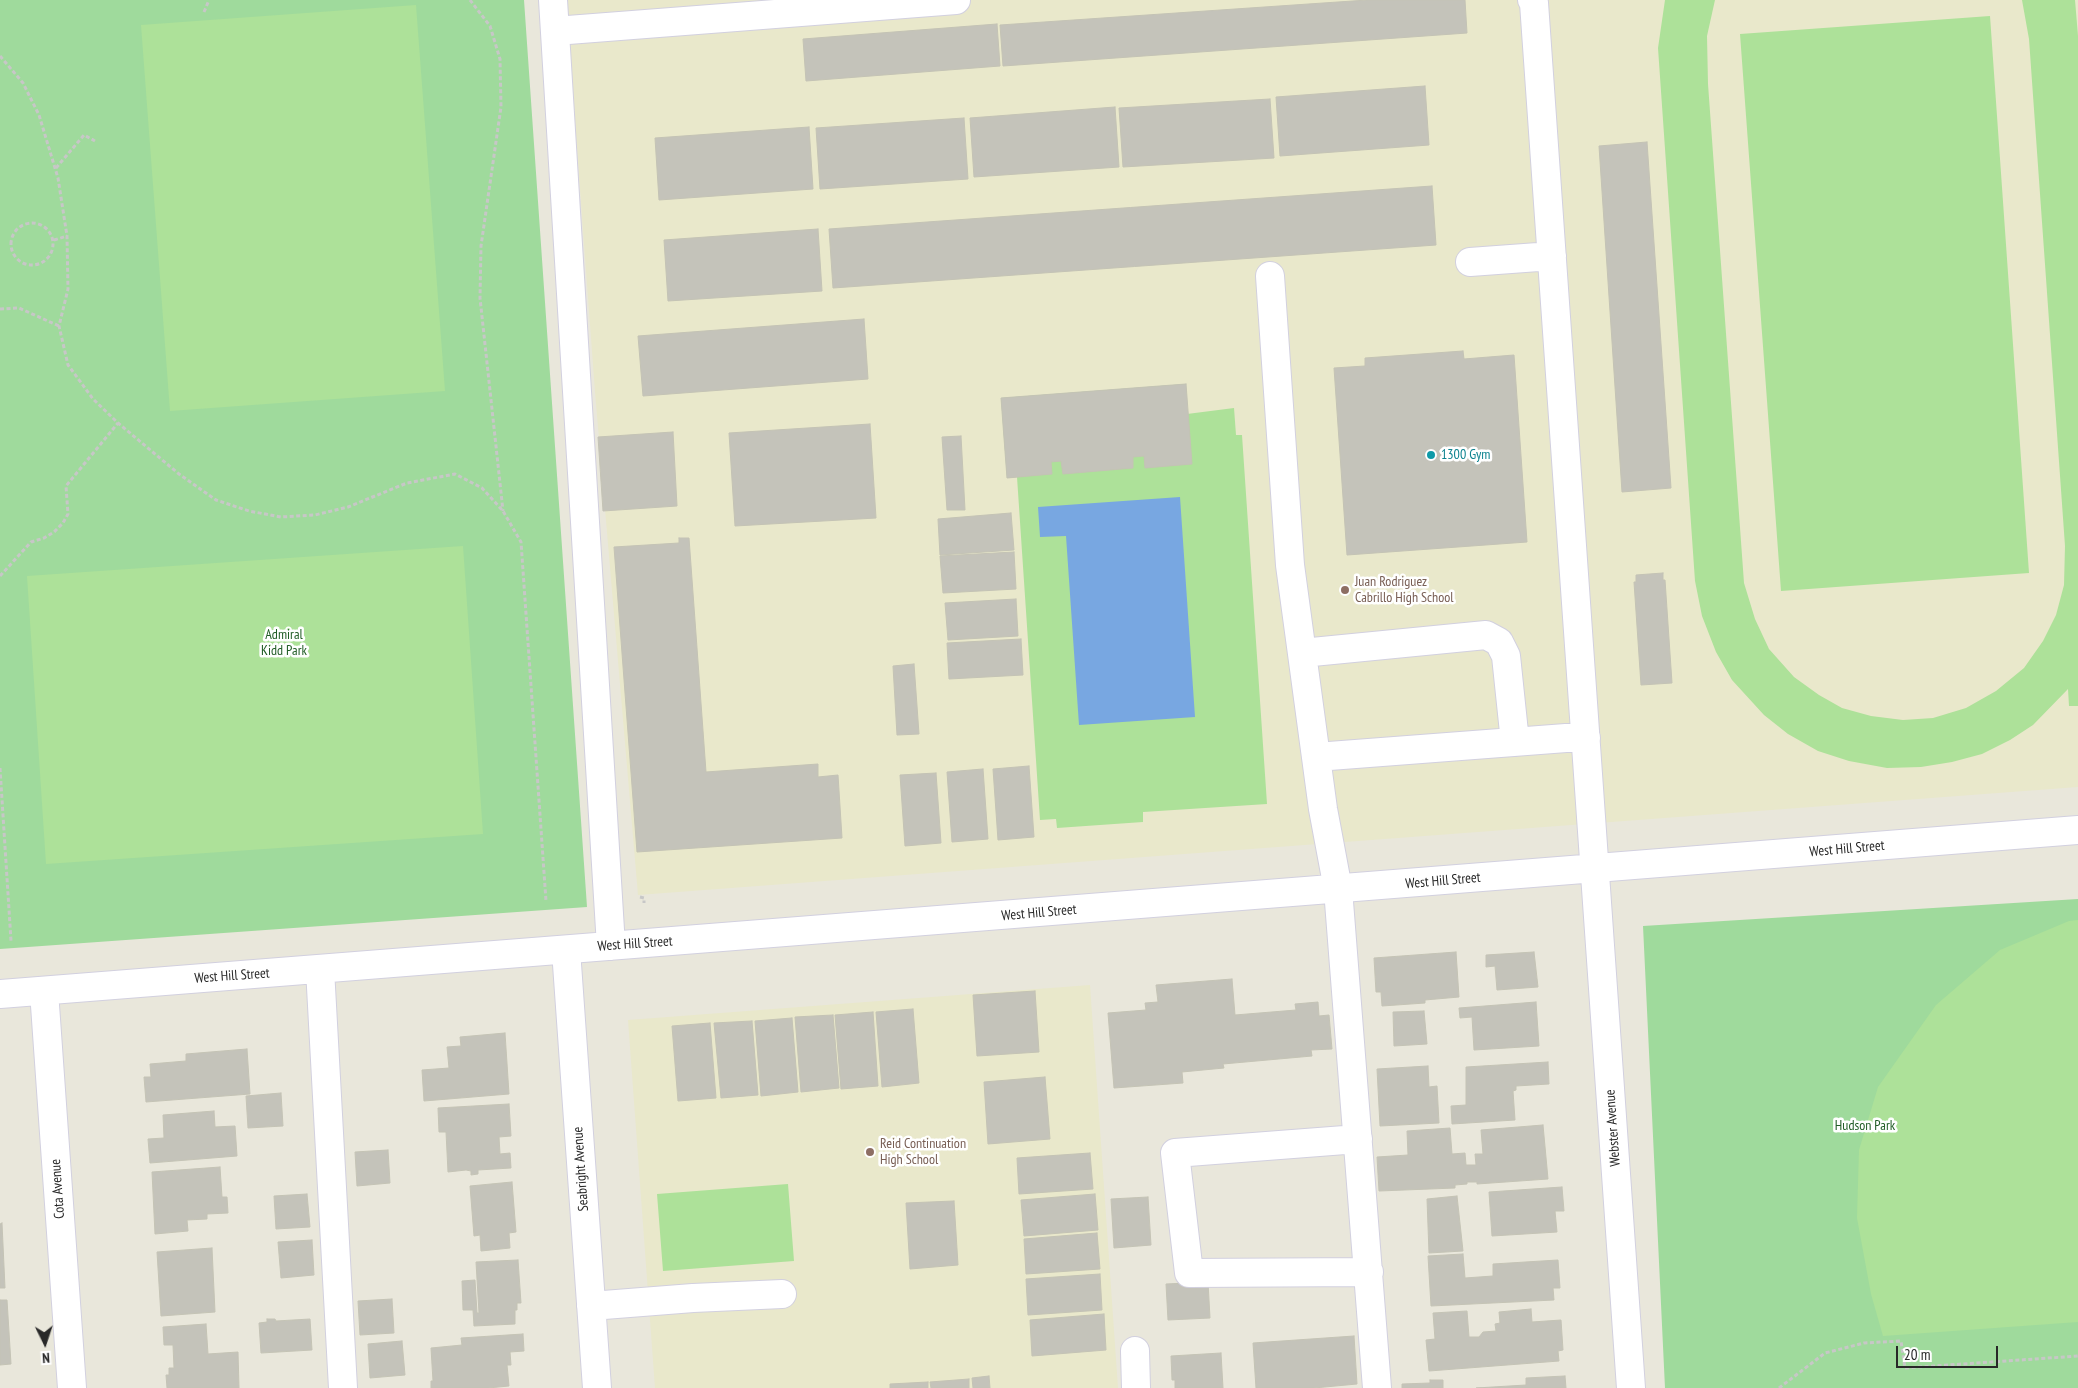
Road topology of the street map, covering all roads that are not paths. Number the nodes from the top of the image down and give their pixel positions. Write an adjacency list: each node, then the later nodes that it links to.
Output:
1 (552, 0): 6 (street)
2 (956, 0): 4 (street)
3 (1532, 0): 7 (street, Webster Avenue)
4 (729, 9): 5 (street)
5 (642, 12): 6 (street)
6 (555, 31): 17 (street)
7 (1552, 256): 8 (street); 11 (street, Webster Avenue)
8 (1470, 262)
9 (1270, 276): 10 (street)
10 (1302, 653): 12 (street); 13 (street)
11 (1586, 738): 12 (street); 15 (street, Webster Avenue)
12 (1515, 742): 13 (street)
13 (1316, 757): 16 (street)
14 (2078, 830): 15 (street, West Hill Street)
15 (1595, 869): 16 (street, West Hill Street); 32 (street, Webster Avenue)
16 (1338, 889): 17 (street, West Hill Street); 22 (street)
17 (611, 946): 18 (street, West Hill Street)
18 (566, 950): 19 (street, West Hill Street); 25 (street, Seabright Avenue)
19 (320, 969): 20 (street, West Hill Street); 28 (street)
20 (44, 991): 21 (street, West Hill Street); 27 (street, Cota Avenue)
21 (0, 994)
22 (1358, 1139): 23 (street); 23 (street)
23 (1369, 1272): 31 (street)
24 (782, 1294): 25 (street)
25 (591, 1306): 29 (street, Seabright Avenue)
26 (1135, 1351): 30 (street)
27 (72, 1388)
28 (343, 1388)
29 (597, 1388)
30 (1136, 1388)
31 (1377, 1388)
32 (1631, 1388)

